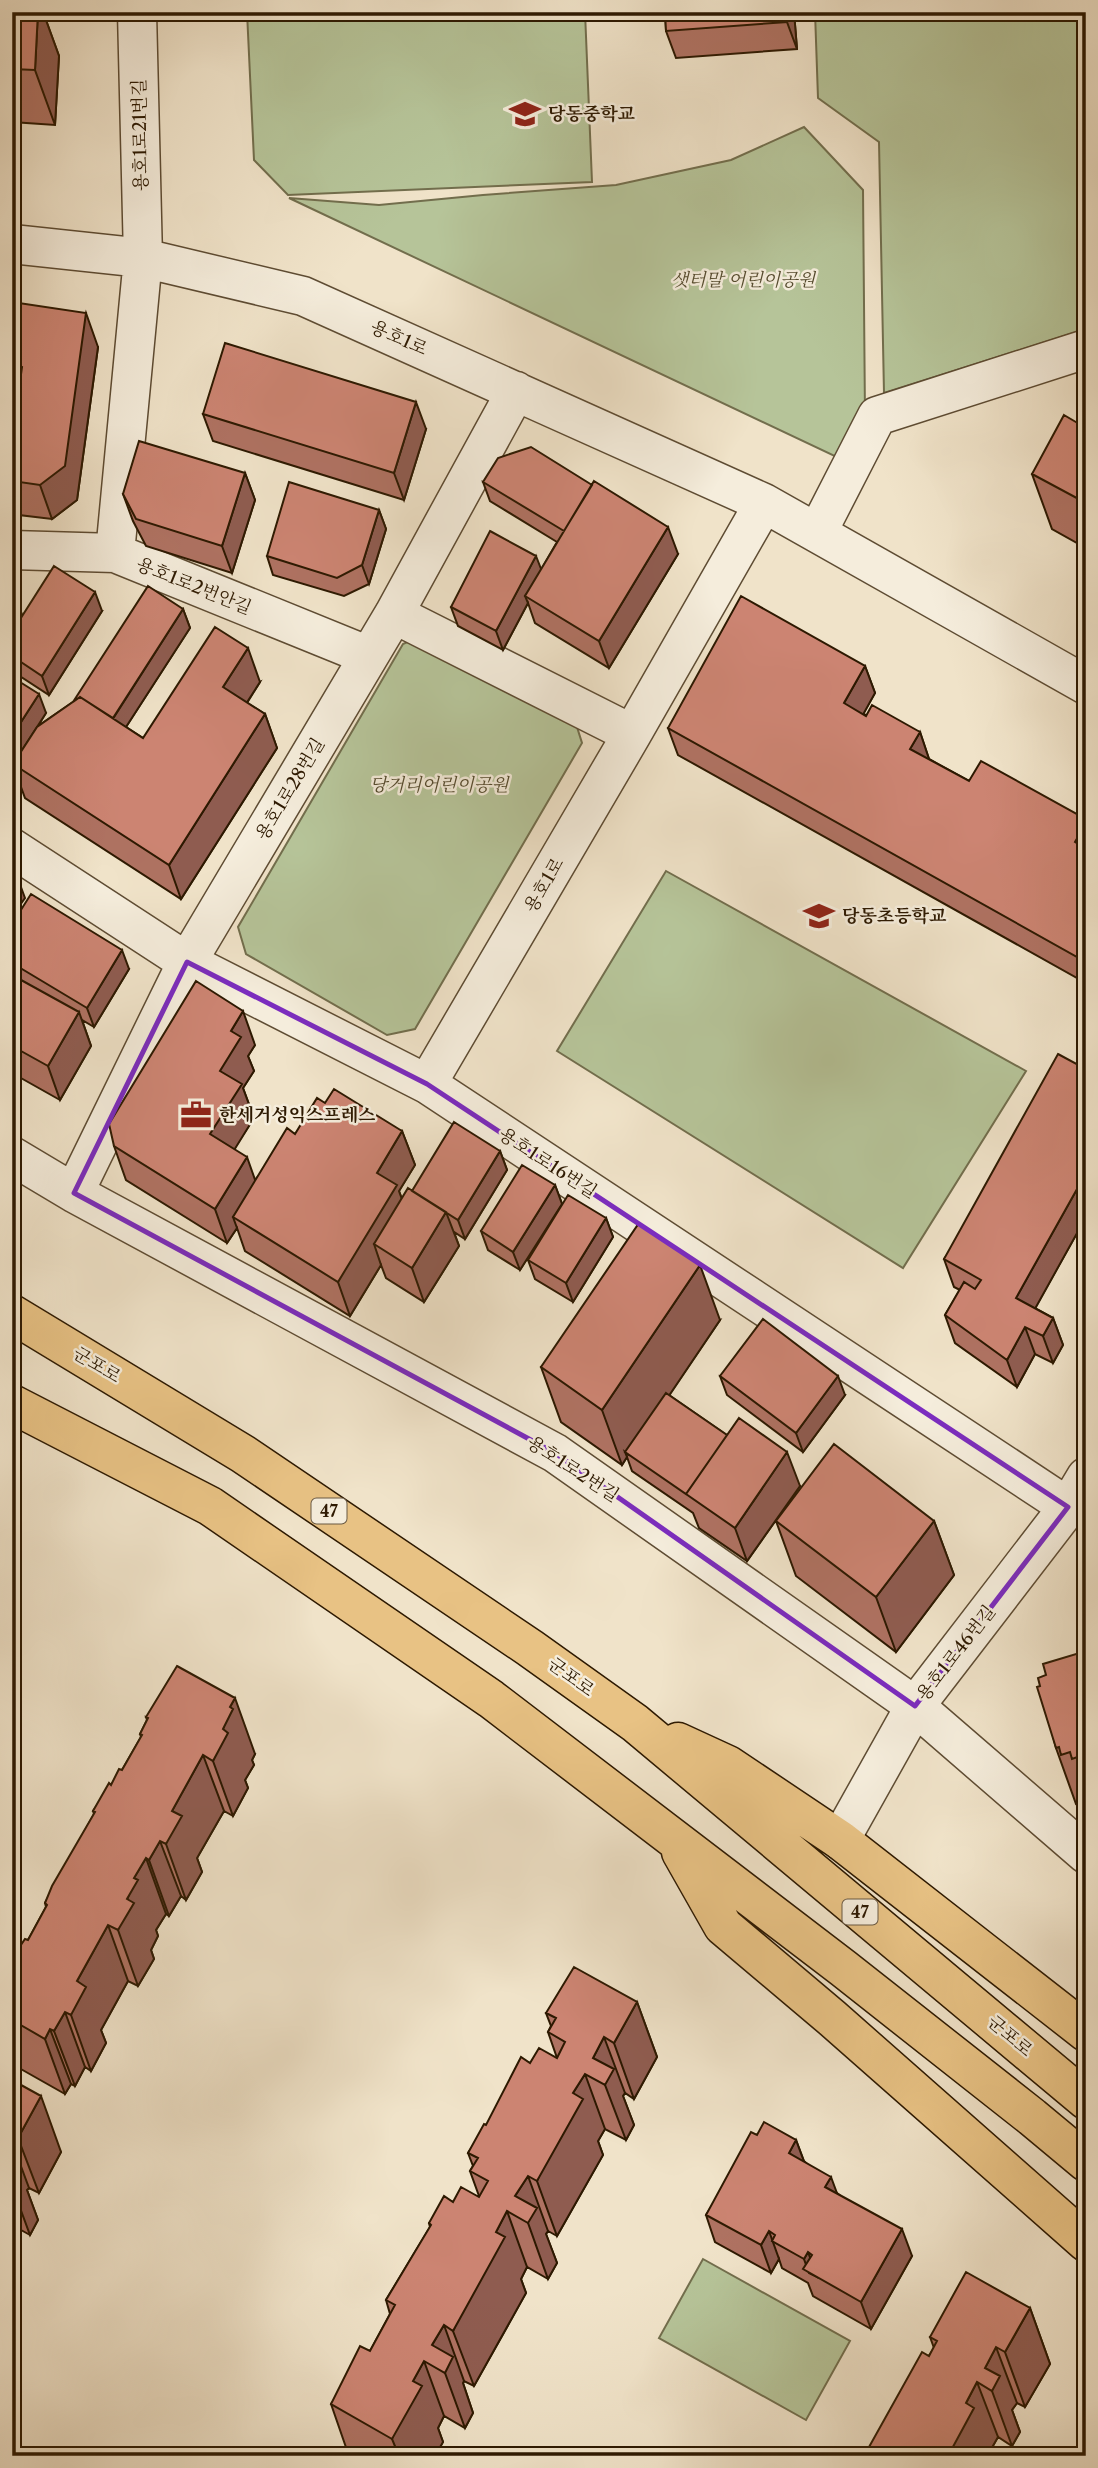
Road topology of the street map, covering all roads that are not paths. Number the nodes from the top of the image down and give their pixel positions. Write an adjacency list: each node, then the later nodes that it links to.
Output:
1 (137, 12): 3 (street, 용호1로21번길)
2 (12, 244): 3 (street, 용호1로)
3 (143, 258): 5 (street, 용호1로); 9 (street, 용호1로21번길)
4 (1086, 349): 7 (street)
5 (516, 391): 6 (street, 용호1로); 10 (street, 용호1로28번길)
6 (764, 503): 7 (street, 용호1로); 13 (street, 용호1로)
7 (817, 533): 12 (street, 용호1로)
8 (12, 550): 9 (street, 용호1로2번안길)
9 (115, 553): 11 (street, 용호1로2번안길)
10 (394, 614): 11 (street, 용호1로28번길); 13 (street)
11 (369, 656): 15 (street, 용호1로28번길)
12 (1086, 685)
13 (632, 734): 16 (street, 용호1로)
14 (12, 848): 15 (street, 용호1로16번길)
15 (187, 962): 16 (street, 용호1로16번길); 18 (street, 용호1로28번길)
16 (428, 1084): 21 (street, 용호1로16번길)
17 (12, 1156): 18 (street, 용호1로2번길)
18 (74, 1193): 22 (street, 용호1로2번길)
19 (12, 1314): 23 (main road, 군포로 / 47)
20 (12, 1404): 24 (main road)
21 (1077, 1492): 22 (street, 용호1로46번길)
22 (915, 1706): 25 (street, 용호1로46번길); 26 (street, 용호1로2번길)
23 (635, 1723): 25 (main road); 28 (main road, 군포로 / 47)
24 (671, 1836): 29 (main road); 30 (main road)
25 (840, 1840): 27 (main road)
26 (1086, 1854)
27 (1086, 2032)
28 (1086, 2100)
29 (1086, 2162)
30 (1086, 2242)

